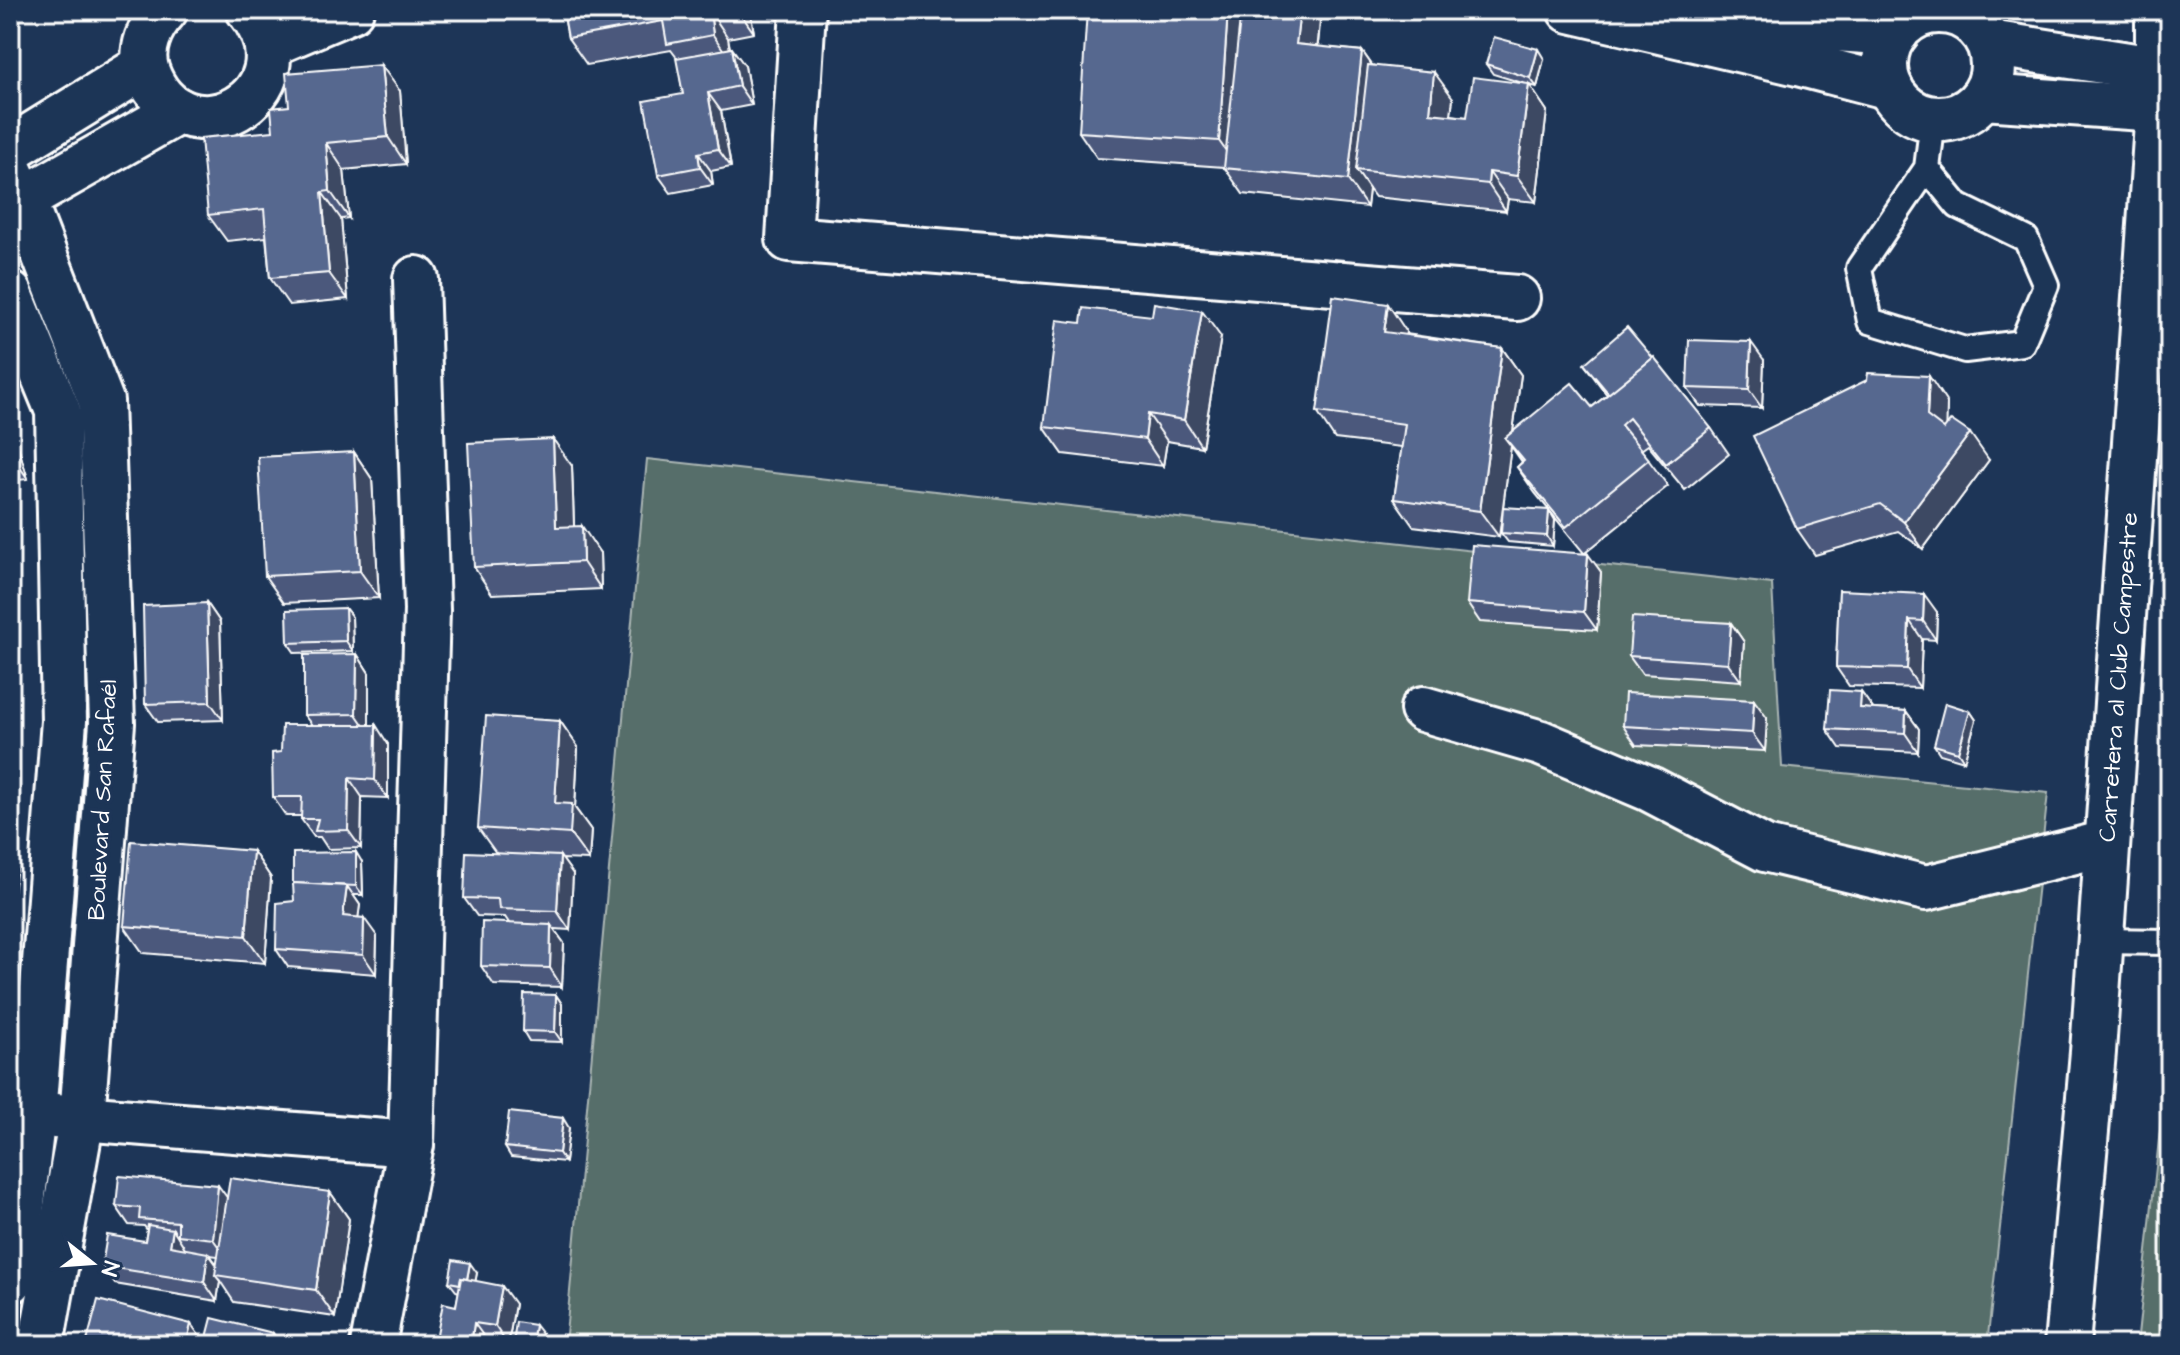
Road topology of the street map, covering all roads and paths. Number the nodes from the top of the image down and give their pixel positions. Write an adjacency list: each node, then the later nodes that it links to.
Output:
1 (165, 10): 10 (street)
2 (351, 10): 7 (street)
3 (803, 10): 21 (street)
4 (1570, 10): 11 (street)
5 (1730, 10): 8 (street)
6 (2158, 10): 12 (street, Carretera al Club Campestre)
7 (259, 28): 14 (street)
8 (1896, 33): 9 (street); 11 (street)
9 (1989, 43): 12 (street); 13 (street)
10 (145, 66): 14 (street); 16 (street)
11 (1890, 87): 15 (street)
12 (2159, 90): 13 (street); 23 (street, Carretera al Club Campestre)
13 (1983, 97): 15 (street)
14 (179, 111): 18 (street)
15 (1933, 120): 17 (lane)
16 (10, 149)
17 (1927, 168): 17 (lane)
18 (14, 193): 27 (street, Boulevard San Rafaél)
19 (416, 279): 28 (street)
20 (10, 294): 26 (street, Boulevard San Rafaél)
21 (1517, 298)
22 (1423, 709): 23 (street)
23 (2107, 843): 24 (street, Carretera al Club Campestre)
24 (2100, 941): 25 (lane); 32 (street, Carretera al Club Campestre)
25 (2170, 942)
26 (33, 1115): 27 (street); 29 (street, Boulevard San Rafaél)
27 (82, 1118): 28 (street); 30 (street, Boulevard San Rafaél)
28 (411, 1144): 31 (street)
29 (10, 1281)
30 (41, 1345)
31 (373, 1345)
32 (2067, 1345)

